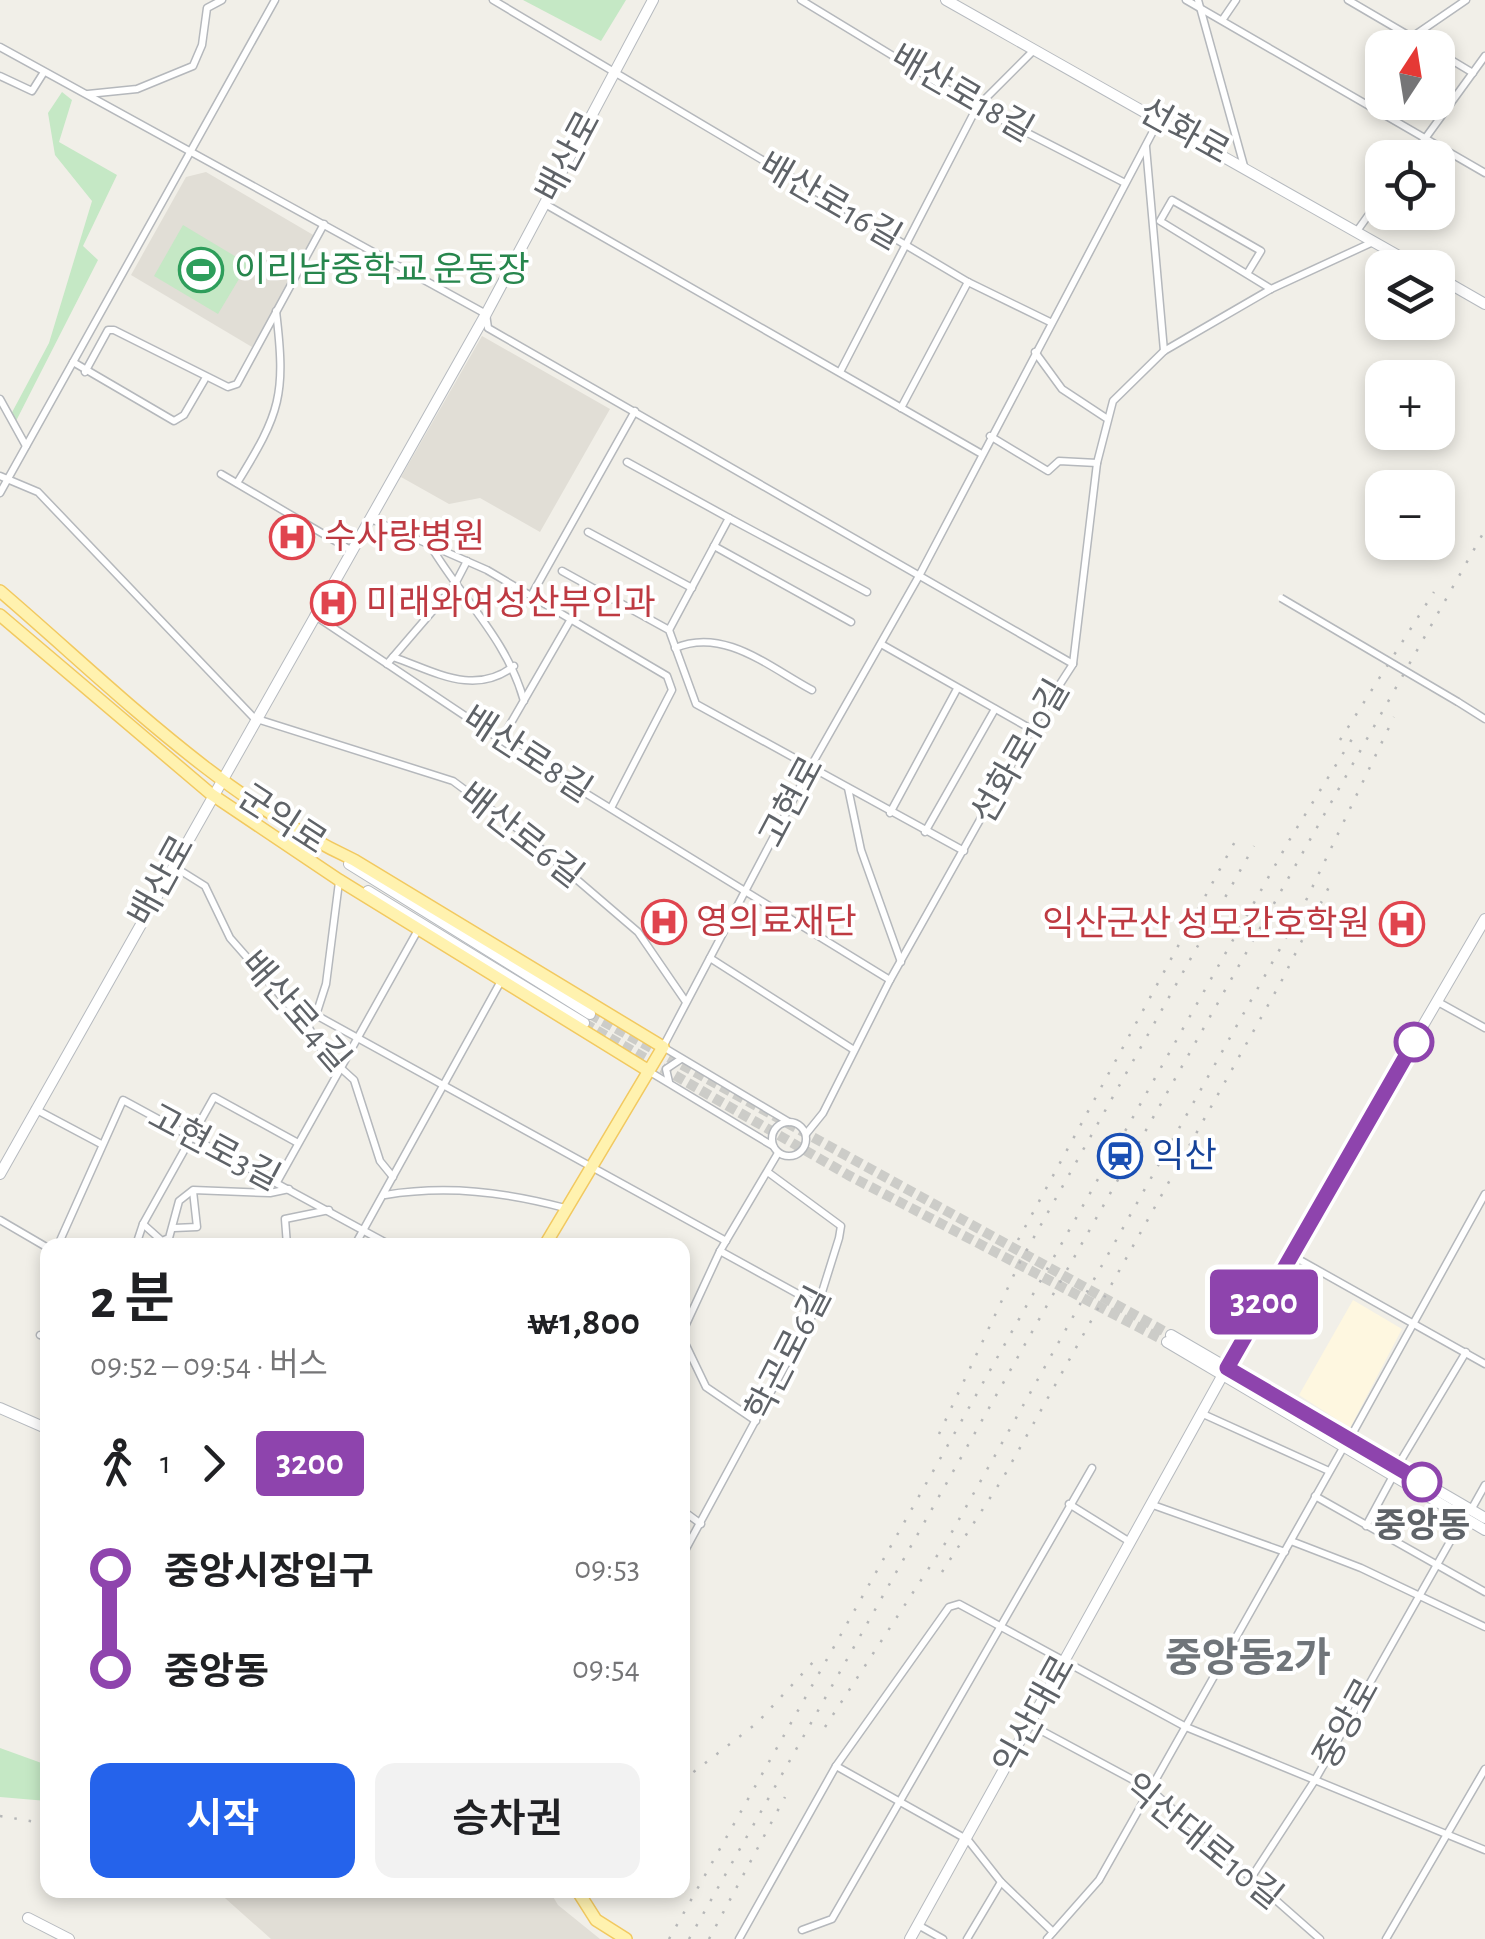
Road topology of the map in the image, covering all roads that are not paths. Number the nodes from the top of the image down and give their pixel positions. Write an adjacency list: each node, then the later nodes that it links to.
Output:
1 (222, 0): 23 (street)
2 (275, 0): 28 (street)
3 (493, 0): 20 (street, 배산로16길)
4 (653, 0): 20 (street, 배산로)
5 (801, 0): 24 (street, 배산로18길)
6 (946, 0): 16 (street, 선화로)
7 (1186, 0): 11 (street)
8 (1236, 0): 12 (street)
9 (1348, 0): 13 (street)
10 (1466, 0): 14 (street)
11 (1199, 4): 12 (street); 29 (street)
12 (1223, 19): 26 (street)
13 (1399, 30)
14 (1423, 30)
15 (0, 47): 19 (street)
16 (1035, 50): 24 (street); 25 (street, 선화로)
17 (1485, 56): 21 (street)
18 (1455, 62): 21 (street)
19 (44, 72): 22 (street); 23 (street)
20 (614, 72): 32 (street, 배산로); 37 (street, 배산로16길)
21 (1473, 73): 26 (street)
22 (0, 76)
23 (87, 94): 28 (street)
24 (977, 107): 31 (street, 배산로18길); 37 (street)
25 (1160, 119): 27 (street, 고현로); 29 (street, 선화로)
26 (1426, 138): 30 (street)
27 (1146, 146): 31 (street, 고현로); 47 (street)
28 (193, 150): 34 (street); 49 (street)
29 (1244, 166): 35 (street, 선화로)
30 (1485, 173)
31 (1126, 182): 46 (street, 고현로)
32 (545, 204): 45 (street, 배산로); 51 (street)
33 (1365, 220): 35 (street)
34 (324, 224): 44 (street); 45 (street)
35 (1357, 231): 36 (street, 선화로)
36 (1374, 242): 38 (street, 선화로); 42 (street, 선화로10길)
37 (904, 246): 40 (street, 배산로16길); 51 (street)
38 (1388, 250)
39 (1247, 274): 39 (street); 42 (street)
40 (968, 282): 46 (street, 배산로16길); 54 (street)
41 (1455, 287): 43 (street)
42 (1271, 289): 47 (street, 선화로10길)
43 (1485, 304)
44 (276, 310): 52 (street); 64 (street)
45 (486, 314): 55 (street); 66 (street, 배산로)
46 (1050, 322): 48 (street, 고현로)
47 (1164, 351): 56 (street, 선화로10길)
48 (1035, 352): 56 (street); 57 (street, 고현로)
49 (73, 362): 50 (street); 58 (street)
50 (85, 372): 52 (street); 52 (street)
51 (840, 372): 54 (street)
52 (205, 379)
53 (0, 400): 58 (street)
54 (902, 408): 59 (street)
55 (635, 411): 74 (street); 79 (street)
56 (1106, 418): 61 (street, 선화로10길)
57 (990, 436): 59 (street, 고현로); 61 (street)
58 (26, 447): 63 (street)
59 (980, 454): 74 (street, 고현로)
60 (626, 462): 67 (street)
61 (1096, 464): 90 (street, 선화로10길)
62 (221, 474): 64 (street)
63 (4, 478): 65 (street); 96 (street)
64 (237, 484): 71 (street)
65 (0, 493)
66 (368, 518): 69 (street); 71 (street, 배산로)
67 (729, 518): 70 (street); 78 (street)
68 (588, 532): 76 (street)
69 (429, 545): 72 (street); 75 (street)
70 (714, 546): 76 (street); 84 (street)
71 (349, 549): 81 (street, 배산로)
72 (467, 562): 75 (street); 79 (street)
73 (562, 571): 85 (street)
74 (919, 576): 86 (street, 고현로); 90 (street)
75 (454, 586): 88 (street); 91 (street)
76 (692, 588): 85 (street)
77 (0, 592): 101 (main road, 군익로)
78 (867, 592)
79 (532, 596): 83 (street)
80 (1282, 598): 97 (street, bridge)
81 (313, 614): 89 (street, 배산로8길); 96 (street, 배산로)
82 (0, 615): 103 (main road, 군익로)
83 (571, 619): 94 (street); 104 (street)
84 (852, 622)
85 (669, 630): 87 (street)
86 (881, 644): 92 (street); 100 (street, 고현로)
87 (675, 648): 93 (street); 100 (street)
88 (393, 657): 89 (street); 91 (street)
89 (387, 664): 99 (street, 배산로8길)
90 (1073, 664): 98 (street, 선화로10길)
91 (514, 666): 94 (street)
92 (957, 689): 95 (street); 105 (street)
93 (812, 690)
94 (524, 700): 99 (street)
95 (995, 709): 98 (street); 106 (street)
96 (254, 718): 101 (street, 배산로); 119 (street, 배산로6길)
97 (1485, 719)
98 (1031, 729): 107 (street, 선화로10길)
99 (501, 740): 104 (street, 배산로8길)
100 (811, 766): 102 (street); 111 (street, 고현로)
101 (219, 780): 103 (street, 배산로); 120 (main road, 군익로)
102 (848, 786): 105 (street); 115 (street)
103 (211, 794): 108 (main road, 군익로); 109 (street, 배산로)
104 (611, 808): 111 (street, 배산로8길)
105 (890, 813): 106 (street)
106 (925, 832): 107 (street)
107 (964, 851): 115 (street, 선화로10길)
108 (307, 854): 110 (main road); 120 (street, 군익로)
109 (172, 865): 126 (street, 배산로4길); 130 (street, 배산로)
110 (339, 880): 113 (main road); 122 (street, 군익로)
111 (745, 890): 114 (street, 고현로); 116 (street, 배산로8길)
112 (1485, 919): 118 (street, 익산대로)
113 (418, 929): 117 (main road); 122 (street)
114 (710, 958): 119 (street, 고현로); 124 (street)
115 (901, 963): 116 (street, 선화로10길)
116 (890, 980): 124 (street, 선화로10길)
117 (500, 981): 120 (main road); 128 (street)
118 (1437, 1001): 121 (street); 163 (street, 익산대로)
119 (686, 1002): 123 (street, 고현로)
120 (590, 1020): 123 (main road); 127 (main road)
121 (1485, 1028)
122 (356, 1037): 126 (street); 128 (street)
123 (663, 1048): 125 (street); 127 (main road, 고현로)
124 (854, 1050): 132 (street, 선화로10길)
125 (682, 1059): 129 (street); 131 (street)
126 (340, 1068): 134 (street); 140 (street, 배산로4길)
127 (649, 1071): 129 (street); 137 (main road, 고현로)
128 (444, 1084): 137 (street); 140 (street)
129 (670, 1084): 136 (street)
130 (34, 1108): 135 (street); 139 (street, 배산로)
131 (789, 1122): 132 (street); 136 (street)
132 (806, 1134): 136 (street)
133 (194, 1136): 134 (street); 135 (street, 고현로3길); 141 (street, 고현로3길); 149 (street)
134 (298, 1143): 141 (street)
135 (100, 1144): 152 (street, 고현로3길)
136 (776, 1149): 138 (street)
137 (591, 1166): 146 (main road, 고현로); 160 (street)
138 (768, 1173): 160 (street); 164 (street, 학곤로6길)
139 (0, 1174)
140 (393, 1177): 145 (street)
141 (277, 1182): 142 (street, 고현로3길)
142 (290, 1189): 143 (street); 147 (street, 고현로3길)
143 (192, 1190): 150 (street); 150 (street)
144 (1485, 1194): 166 (street)
145 (384, 1195): 146 (street); 151 (street)
146 (566, 1208): 159 (main road, 고현로)
147 (329, 1210): 151 (street, 고현로3길); 156 (street)
148 (0, 1220): 161 (street)
149 (143, 1224): 153 (street); 154 (street)
150 (174, 1228): 155 (street)
151 (363, 1230): 157 (street); 158 (street, 고현로3길)
152 (61, 1238)
153 (138, 1238)
154 (161, 1238)
155 (168, 1238)
156 (286, 1238)
157 (358, 1238)
158 (377, 1238)
159 (548, 1238)
160 (726, 1241): 162 (street)
161 (40, 1243)
162 (720, 1251): 164 (street); 165 (street)
163 (1291, 1255): 166 (street); 171 (street, 익산대로)
164 (818, 1305): 174 (street, 학곤로6길)
165 (690, 1317)
166 (1412, 1322): 168 (street); 176 (street)
167 (1169, 1338): 171 (street)
168 (1466, 1352): 170 (street); 178 (street)
169 (690, 1353): 174 (street)
170 (1485, 1364)
171 (1224, 1372): 173 (street, 익산대로); 176 (street)
172 (0, 1408): 175 (street)
173 (1203, 1414): 179 (street); 183 (street, 익산대로)
174 (756, 1421): 187 (street, 학곤로6길)
175 (40, 1426)
176 (1346, 1444): 178 (street); 179 (street)
177 (1092, 1468): 182 (street)
178 (1395, 1471): 184 (street); 188 (street)
179 (1329, 1472): 181 (street)
180 (1485, 1485): 184 (street, 중앙로)
181 (1315, 1496): 188 (street); 190 (street)
182 (1070, 1504): 192 (street); 197 (street)
183 (1153, 1505): 192 (street, 익산대로); 193 (street)
184 (1467, 1514): 186 (street); 189 (street); 194 (street, 중앙로)
185 (690, 1516): 187 (street)
186 (1485, 1518)
187 (701, 1524): 191 (street, 학곤로6길)
188 (1366, 1526): 194 (street)
189 (1485, 1530)
190 (1291, 1542): 193 (street); 196 (street)
191 (690, 1543)
192 (1131, 1543): 199 (street, 익산대로)
193 (1284, 1552): 201 (street)
194 (1437, 1565): 195 (street); 196 (street, 중앙로)
195 (1485, 1592)
196 (1420, 1594): 198 (street); 204 (street, 중앙로)
197 (998, 1625): 199 (street); 202 (street); 206 (street)
198 (1485, 1626)
199 (1064, 1661): 200 (street, 익산대로); 201 (street)
200 (1027, 1724): 205 (street, 익산대로10길); 208 (street, 익산대로)
201 (1186, 1727): 204 (street); 205 (street)
202 (836, 1766): 206 (street); 219 (street)
203 (1485, 1769): 207 (street)
204 (1316, 1780): 207 (street); 210 (street, 중앙로)
205 (1150, 1790): 210 (street, 익산대로10길); 216 (street)
206 (899, 1801): 208 (street); 215 (street)
207 (1448, 1834): 209 (street); 225 (street)
208 (968, 1840): 211 (street); 214 (street, 익산대로)
209 (1485, 1850)
210 (1251, 1878): 224 (street, 익산대로10길)
211 (1001, 1882): 216 (street); 222 (street)
212 (582, 1898): 218 (main road)
213 (28, 1918): 217 (street)
214 (918, 1925): 220 (street, 익산대로); 221 (street)
215 (802, 1930)
216 (1053, 1932): 223 (street)
217 (69, 1939)
218 (626, 1939)
219 (739, 1939)
220 (910, 1939)
221 (943, 1939)
222 (967, 1939)
223 (1046, 1939)
224 (1320, 1939)
225 (1386, 1939)

